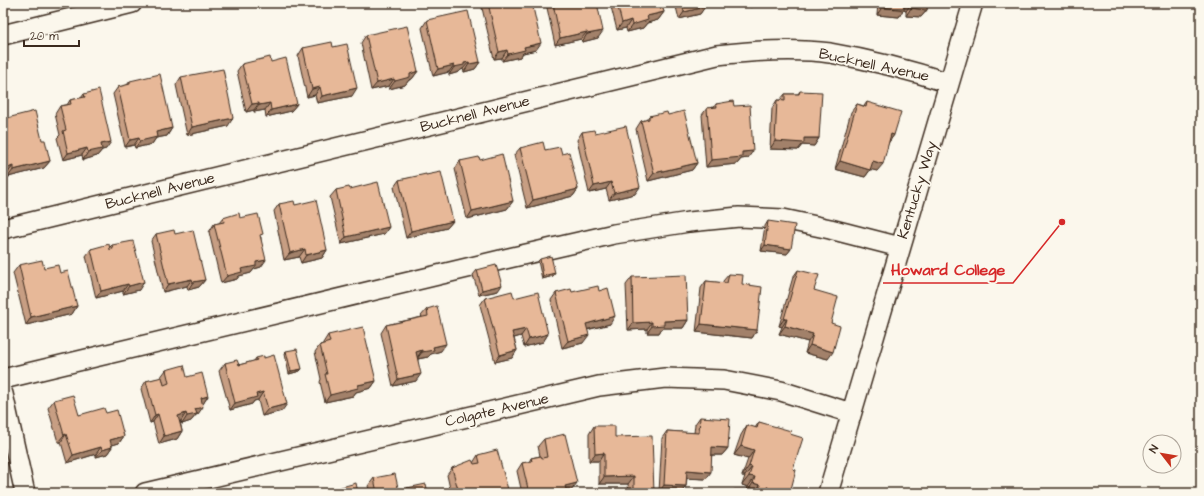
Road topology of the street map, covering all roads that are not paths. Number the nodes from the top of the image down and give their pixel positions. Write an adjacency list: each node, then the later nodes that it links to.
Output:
1 (132, 3): 3 (street)
2 (973, 3): 4 (street, Kentucky Way)
3 (3, 35)
4 (949, 83): 5 (street, Bucknell Avenue); 6 (street, Kentucky Way)
5 (3, 229)
6 (900, 247): 7 (street); 9 (street, Kentucky Way)
7 (3, 379)
8 (3, 394): 10 (street)
9 (851, 413): 11 (street, Colgate Avenue); 12 (street, Kentucky Way)
10 (24, 493)
11 (145, 493)
12 (828, 493)

